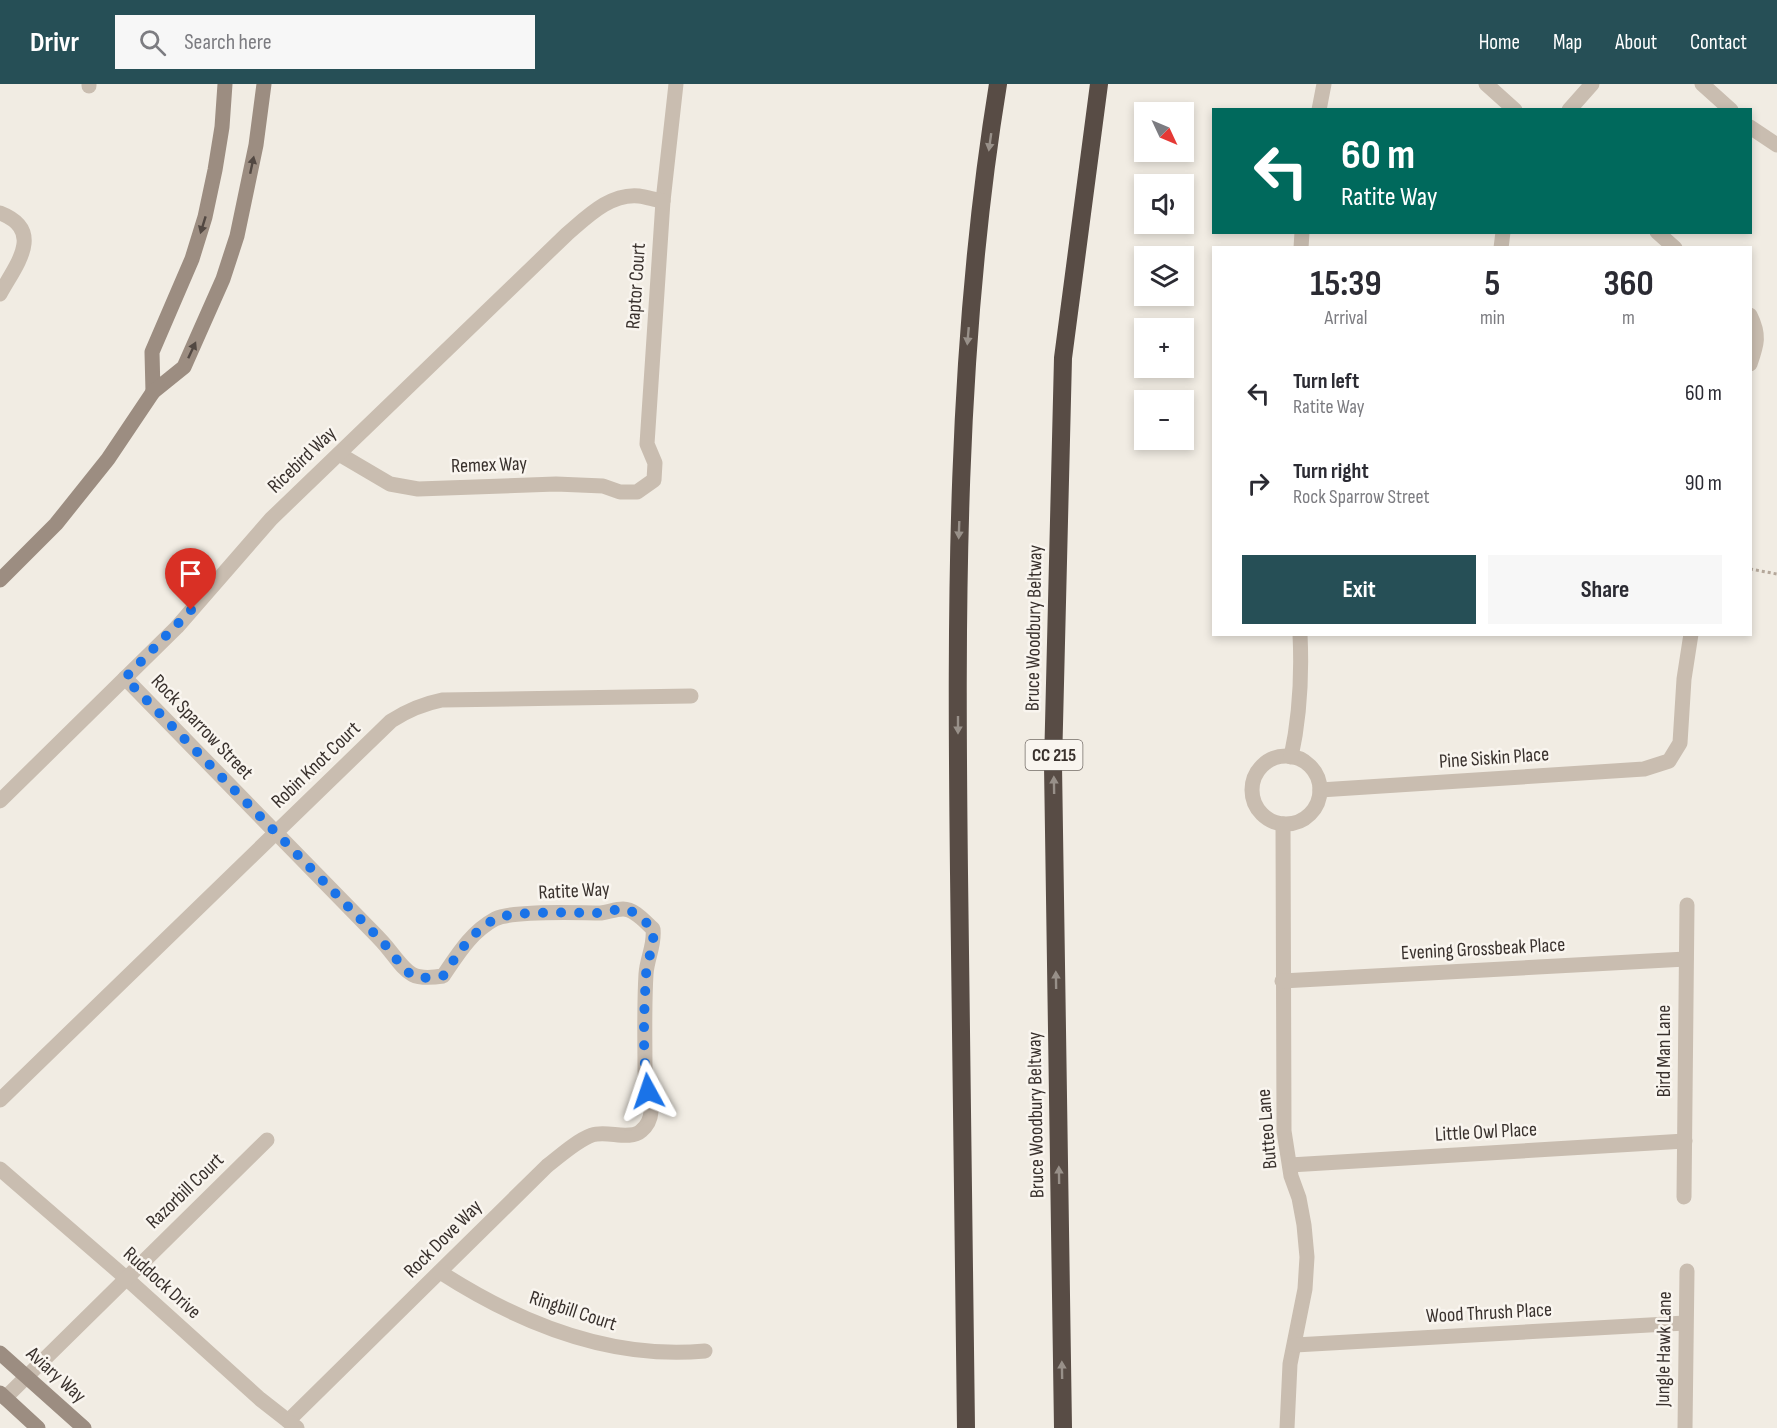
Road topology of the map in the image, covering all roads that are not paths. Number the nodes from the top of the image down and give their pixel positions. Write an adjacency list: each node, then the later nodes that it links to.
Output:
1 (225, 84): 23 (main road, one-way to 23)
2 (264, 84): 23 (main road, one-way to 2)
3 (676, 84): 16 (street, Raptor Court)
4 (998, 84): 59 (highway, one-way to 59)
5 (1099, 84): 60 (highway, Bruce Woodbury Beltway / CC 215, one-way to 5)
6 (1324, 84): 10 (street)
7 (1486, 84): 11 (street)
8 (1592, 84): 12 (street)
9 (1702, 84): 13 (street)
10 (1319, 108)
11 (1513, 108)
12 (1571, 108)
13 (1729, 108)
14 (1752, 128): 15 (street)
15 (1777, 145)
16 (663, 201): 24 (street, Ricebird Way); 25 (street, Raptor Court)
17 (0, 213): 20 (street)
18 (1659, 234): 19 (street)
19 (1672, 246)
20 (0, 294)
21 (1753, 321): 22 (street)
22 (1752, 358)
23 (153, 392): 26 (main road)
24 (339, 454): 25 (street, Remex Way); 29 (street, Ricebird Way)
25 (646, 486)
26 (0, 580)
27 (1300, 636): 31 (street)
28 (1690, 636): 32 (street, Pine Siskin Place)
29 (125, 678): 33 (street, Ricebird Way); 35 (street, Rock Sparrow Street)
30 (691, 696): 35 (street, Robin Knot Court)
31 (1291, 757): 32 (street); 34 (street)
32 (1320, 790): 34 (street)
33 (0, 801)
34 (1283, 824): 39 (street, Butteo Lane)
35 (276, 833): 38 (street, Rock Sparrow Street); 40 (street, Robin Knot Court)
36 (1687, 905): 37 (street, Bird Man Lane)
37 (1686, 958): 39 (street, Evening Grossbeak Place); 43 (street, Bird Man Lane)
38 (426, 978): 41 (street, Ratite Way)
39 (1282, 981): 44 (street, Butteo Lane)
40 (0, 1100)
41 (645, 1125): 48 (street, Rock Dove Way)
42 (267, 1140): 49 (street, Razorbill Court)
43 (1685, 1142): 44 (street, Little Owl Place); 46 (street, Bird Man Lane)
44 (1290, 1165): 51 (street, Butteo Lane)
45 (0, 1169): 49 (street, Ruddock Drive)
46 (1684, 1197)
47 (1687, 1271): 50 (street, Jungle Hawk Lane)
48 (440, 1272): 52 (street, Ringbill Court); 56 (street, Rock Dove Way)
49 (126, 1278): 54 (street, Razorbill Court); 56 (street, Ruddock Drive)
50 (1685, 1323): 51 (street, Wood Thrush Place); 62 (street, Jungle Hawk Lane)
51 (1295, 1345): 61 (street, Butteo Lane)
52 (705, 1351)
53 (0, 1353): 54 (main road, Aviary Way)
54 (27, 1378): 55 (street, Razorbill Court); 58 (main road, Aviary Way)
55 (3, 1396): 57 (main road)
56 (292, 1425)
57 (38, 1428)
58 (84, 1428)
59 (966, 1428)
60 (1063, 1428)
61 (1287, 1428)
62 (1684, 1428)

